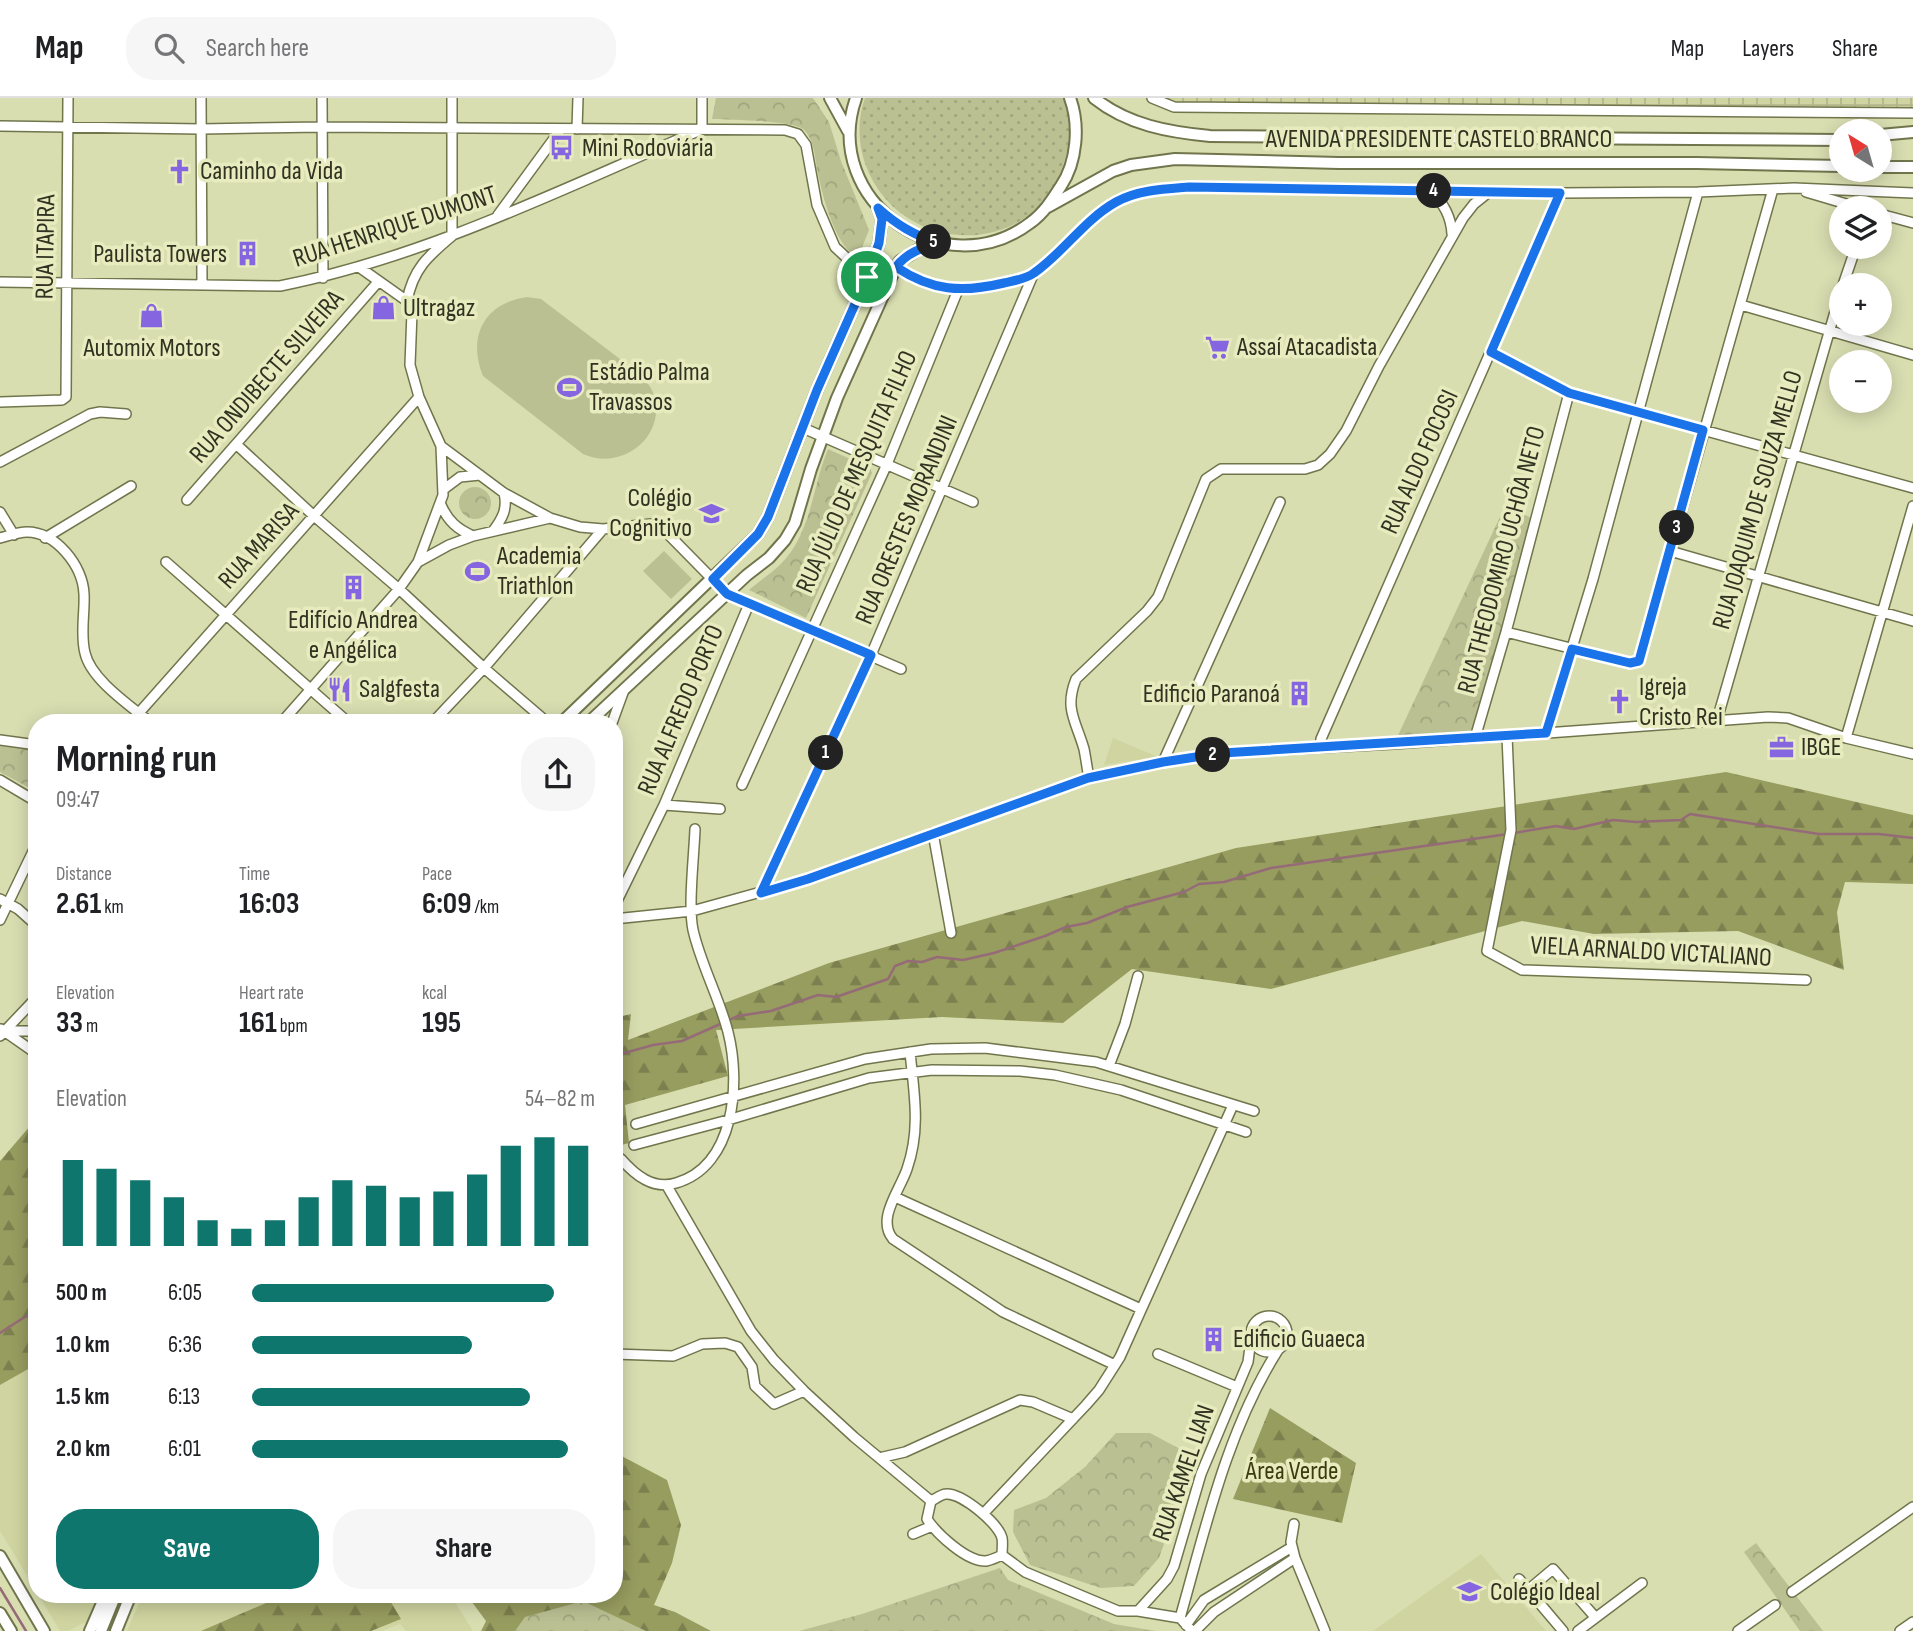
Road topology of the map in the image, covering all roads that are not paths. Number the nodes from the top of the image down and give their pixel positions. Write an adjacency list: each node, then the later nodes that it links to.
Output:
1 (68, 98): 15 (street, RUA ITAPIRA)
2 (201, 98): 20 (street)
3 (322, 98): 14 (street)
4 (452, 98): 16 (street)
5 (578, 98): 18 (street)
6 (702, 98): 19 (street)
7 (830, 98): 22 (main road)
8 (856, 98): 22 (main road)
9 (1070, 98): 38 (main road)
10 (1094, 98): 25 (main road, AVENIDA PRESIDENTE CASTELO BRANCO)
11 (1152, 98): 12 (street, AVENIDA PRESIDENTE CASTELO BRANCO)
12 (1913, 113)
13 (0, 126): 15 (street)
14 (322, 127): 16 (street); 20 (street); 50 (street)
15 (68, 128): 20 (street); 52 (street, RUA ITAPIRA)
16 (452, 128): 17 (street); 43 (street)
17 (561, 129): 18 (street); 40 (street)
18 (577, 129): 19 (street)
19 (702, 129): 40 (street, RUA HENRIQUE DUMONT); 49 (street)
20 (201, 130): 54 (street)
21 (1913, 132): 23 (main road)
22 (849, 133): 39 (main road)
23 (1892, 135)
24 (1892, 138): 26 (main road)
25 (1829, 140)
26 (1913, 140)
27 (1829, 166): 38 (main road, AVENIDA PRESIDENTE CASTELO BRANCO)
28 (1892, 168): 29 (main road)
29 (1913, 169)
30 (1794, 188): 31 (street, AVENIDA PRESIDENTE CASTELO BRANCO); 36 (street, AVENIDA PRESIDENTE CASTELO BRANCO); 37 (street)
31 (1773, 189): 34 (street, AVENIDA PRESIDENTE CASTELO BRANCO); 57 (street)
32 (1433, 191): 33 (street, AVENIDA PRESIDENTE CASTELO BRANCO); 44 (street); 48 (street, AVENIDA PRESIDENTE CASTELO BRANCO)
33 (1489, 192): 35 (street, AVENIDA PRESIDENTE CASTELO BRANCO); 44 (street)
34 (1698, 192): 35 (street, AVENIDA PRESIDENTE CASTELO BRANCO); 66 (street)
35 (1560, 193): 60 (street, RUA ALDO FOCOSI)
36 (1913, 193)
37 (1829, 199)
38 (1048, 206): 45 (main road)
39 (878, 208): 45 (main road); 49 (main road)
40 (496, 217): 43 (street, RUA HENRIQUE DUMONT)
41 (1892, 217): 42 (street)
42 (1913, 223)
43 (452, 236): 46 (street, RUA HENRIQUE DUMONT); 56 (street)
44 (1452, 236): 132 (street)
45 (938, 243): 47 (main road)
46 (359, 267): 50 (street, RUA HENRIQUE DUMONT); 53 (street)
47 (896, 267): 55 (street); 69 (main road)
48 (1033, 275): 55 (street); 79 (street, RUA ORESTES MORANDINI)
49 (867, 277): 67 (main road)
50 (323, 278): 54 (street, RUA HENRIQUE DUMONT)
51 (0, 282): 52 (street, RUA HENRIQUE DUMONT)
52 (66, 282): 54 (street, RUA HENRIQUE DUMONT); 64 (street, RUA ITAPIRA)
53 (378, 282): 56 (street); 70 (street, RUA ONDIBECTE SILVEIRA)
54 (202, 285)
55 (958, 290): 74 (street, RUA JÚLIO DE MESQUITA FILHO)
56 (407, 301): 63 (street)
57 (1741, 306): 59 (street); 68 (street)
58 (1829, 327): 59 (street, RUA JOAQUIM DE SOUZA MELLO)
59 (1828, 330): 61 (street); 72 (street, RUA JOAQUIM DE SOUZA MELLO)
60 (1491, 352): 62 (street); 129 (street, RUA ALDO FOCOSI)
61 (1913, 355)
62 (1569, 393): 66 (street); 107 (street, RUA THEODOMIRO UCHÔA NETO)
63 (419, 397): 71 (street); 87 (street, RUA MARISA)
64 (0, 402)
65 (126, 414): 73 (street)
66 (1638, 414): 68 (street); 108 (street)
67 (803, 428): 69 (street); 99 (main road)
68 (1703, 430): 72 (street); 95 (street)
69 (823, 435): 74 (street); 101 (main road)
70 (237, 445): 81 (street, RUA ONDIBECTE SILVEIRA); 87 (street)
71 (441, 446): 75 (street); 78 (street)
72 (1794, 454): 77 (street); 98 (street, RUA JOAQUIM DE SOUZA MELLO)
73 (0, 462)
74 (887, 464): 79 (street); 106 (street, RUA JÚLIO DE MESQUITA FILHO)
75 (480, 475): 78 (street); 80 (street)
76 (131, 486): 94 (street)
77 (1913, 488)
78 (444, 489): 84 (street)
79 (943, 490): 82 (street); 109 (street, RUA ORESTES MORANDINI)
80 (504, 493): 88 (street); 90 (street)
81 (187, 500)
82 (973, 502)
83 (1280, 502): 131 (street)
84 (441, 505): 92 (street); 97 (street)
85 (1913, 506): 104 (street)
86 (0, 512): 91 (street)
87 (314, 516): 100 (street); 103 (street, RUA MARISA)
88 (550, 518): 89 (street); 90 (street)
89 (603, 529): 99 (street); 110 (street)
90 (493, 531): 92 (street)
91 (14, 535): 93 (street); 94 (street)
92 (473, 536): 97 (street)
93 (0, 538)
94 (45, 538): 114 (street)
95 (1670, 551): 98 (street); 108 (street)
96 (166, 562): 103 (street)
97 (418, 562): 100 (street)
98 (1758, 577): 104 (street); 122 (street, RUA JOAQUIM DE SOUZA MELLO)
99 (713, 579): 101 (street); 119 (main road)
100 (399, 589): 110 (street); 112 (street)
101 (727, 594): 102 (street); 113 (main road)
102 (749, 604): 106 (street); 136 (street, RUA ALFREDO PORTO)
103 (226, 614): 112 (street); 114 (street, RUA MARISA)
104 (1882, 614): 105 (street); 126 (street)
105 (1913, 621)
106 (810, 629): 109 (street); 134 (street, RUA JÚLIO DE MESQUITA FILHO)
107 (1506, 632): 108 (street); 125 (street, RUA THEODOMIRO UCHÔA NETO)
108 (1572, 649): 123 (street)
109 (871, 655): 111 (street); 142 (street, RUA ORESTES MORANDINI)
110 (484, 668): 117 (street); 118 (street)
111 (901, 668)
112 (312, 688): 115 (street); 116 (street)
113 (624, 688): 120 (main road); 121 (street)
114 (140, 713)
115 (289, 714)
116 (339, 714)
117 (441, 714)
118 (538, 714)
119 (570, 714)
120 (597, 714)
121 (615, 714)
122 (1717, 720): 123 (street); 126 (street)
123 (1546, 733): 124 (street)
124 (1507, 736): 125 (street); 150 (street, VIELA ARNALDO VICTALIANO)
125 (1475, 738): 129 (street)
126 (1846, 738): 130 (street)
127 (0, 740): 128 (street)
128 (28, 744)
129 (1320, 748): 131 (street)
130 (1913, 754)
131 (1163, 762): 132 (street)
132 (1088, 778): 139 (street)
133 (0, 780): 135 (street)
134 (742, 785)
135 (28, 797)
136 (664, 805): 137 (street); 141 (street, RUA ALFREDO PORTO)
137 (720, 809)
138 (695, 829): 144 (street)
139 (933, 833): 142 (street); 148 (street)
140 (28, 859): 143 (street)
141 (623, 889)
142 (761, 893): 144 (street)
143 (4, 901): 146 (street); 147 (street)
144 (692, 911): 145 (street); 158 (street)
145 (623, 918)
146 (28, 919)
147 (0, 920)
148 (951, 933)
149 (1138, 976): 156 (street)
150 (1806, 980)
151 (28, 1005): 153 (street)
152 (28, 1031): 153 (street)
153 (1, 1032): 154 (street)
154 (28, 1048)
155 (909, 1052): 156 (street); 157 (street); 158 (street)
156 (1109, 1066): 159 (street)
157 (912, 1072): 161 (street); 163 (street); 168 (street)
158 (733, 1097): 161 (street); 162 (street)
159 (1233, 1105): 160 (street); 163 (street)
160 (1254, 1111)
161 (728, 1120): 165 (street); 167 (street)
162 (636, 1124)
163 (1224, 1125): 164 (street); 169 (street)
164 (1246, 1132)
165 (634, 1145)
166 (623, 1161): 167 (street)
167 (667, 1186): 176 (street)
168 (895, 1197): 169 (street); 174 (street)
169 (1142, 1309): 174 (street)
170 (1251, 1339): 171 (street); 171 (street); 175 (street, RUA KAMEL LIAN)
171 (1278, 1350): 182 (street, RUA KAMEL LIAN)
172 (623, 1354): 176 (street)
173 (1158, 1354): 175 (street)
174 (1115, 1365): 177 (street)
175 (1237, 1387): 181 (street, RUA KAMEL LIAN)
176 (804, 1391): 179 (street)
177 (1073, 1419): 178 (street); 185 (street)
178 (905, 1452): 179 (street); 180 (street)
179 (879, 1458): 180 (street)
180 (896, 1473): 183 (street)
181 (1201, 1474): 182 (street); 189 (street, RUA KAMEL LIAN)
182 (1219, 1480): 190 (street, RUA KAMEL LIAN)
183 (931, 1501): 185 (street); 187 (street)
184 (1913, 1507): 199 (street)
185 (983, 1514): 192 (street)
186 (1294, 1524): 191 (street)
187 (932, 1526): 188 (street); 192 (street)
188 (913, 1534)
189 (1183, 1539): 190 (street); 206 (street, RUA KAMEL LIAN)
190 (1201, 1543): 210 (street, RUA KAMEL LIAN)
191 (1292, 1547): 194 (street); 197 (street)
192 (1002, 1555): 206 (street)
193 (0, 1556): 212 (main road)
194 (1295, 1558): 200 (street); 217 (street)
195 (1519, 1579): 198 (street)
196 (1642, 1583): 208 (street)
197 (1230, 1585): 200 (street); 210 (street)
198 (1528, 1590): 208 (street); 218 (street)
199 (1792, 1592)
200 (1232, 1601): 210 (street)
201 (112, 1603): 213 (main road)
202 (113, 1603): 214 (main road)
203 (114, 1603): 215 (main road)
204 (127, 1603): 216 (main road)
205 (1775, 1605): 220 (street)
206 (1138, 1611): 210 (street)
207 (0, 1614): 211 (main road)
208 (1595, 1618): 219 (street)
209 (1913, 1622): 221 (street)
210 (1188, 1626)
211 (11, 1631)
212 (44, 1631)
213 (90, 1631)
214 (101, 1631)
215 (110, 1631)
216 (116, 1631)
217 (1324, 1631)
218 (1563, 1631)
219 (1578, 1631)
220 (1738, 1631)
221 (1900, 1631)

